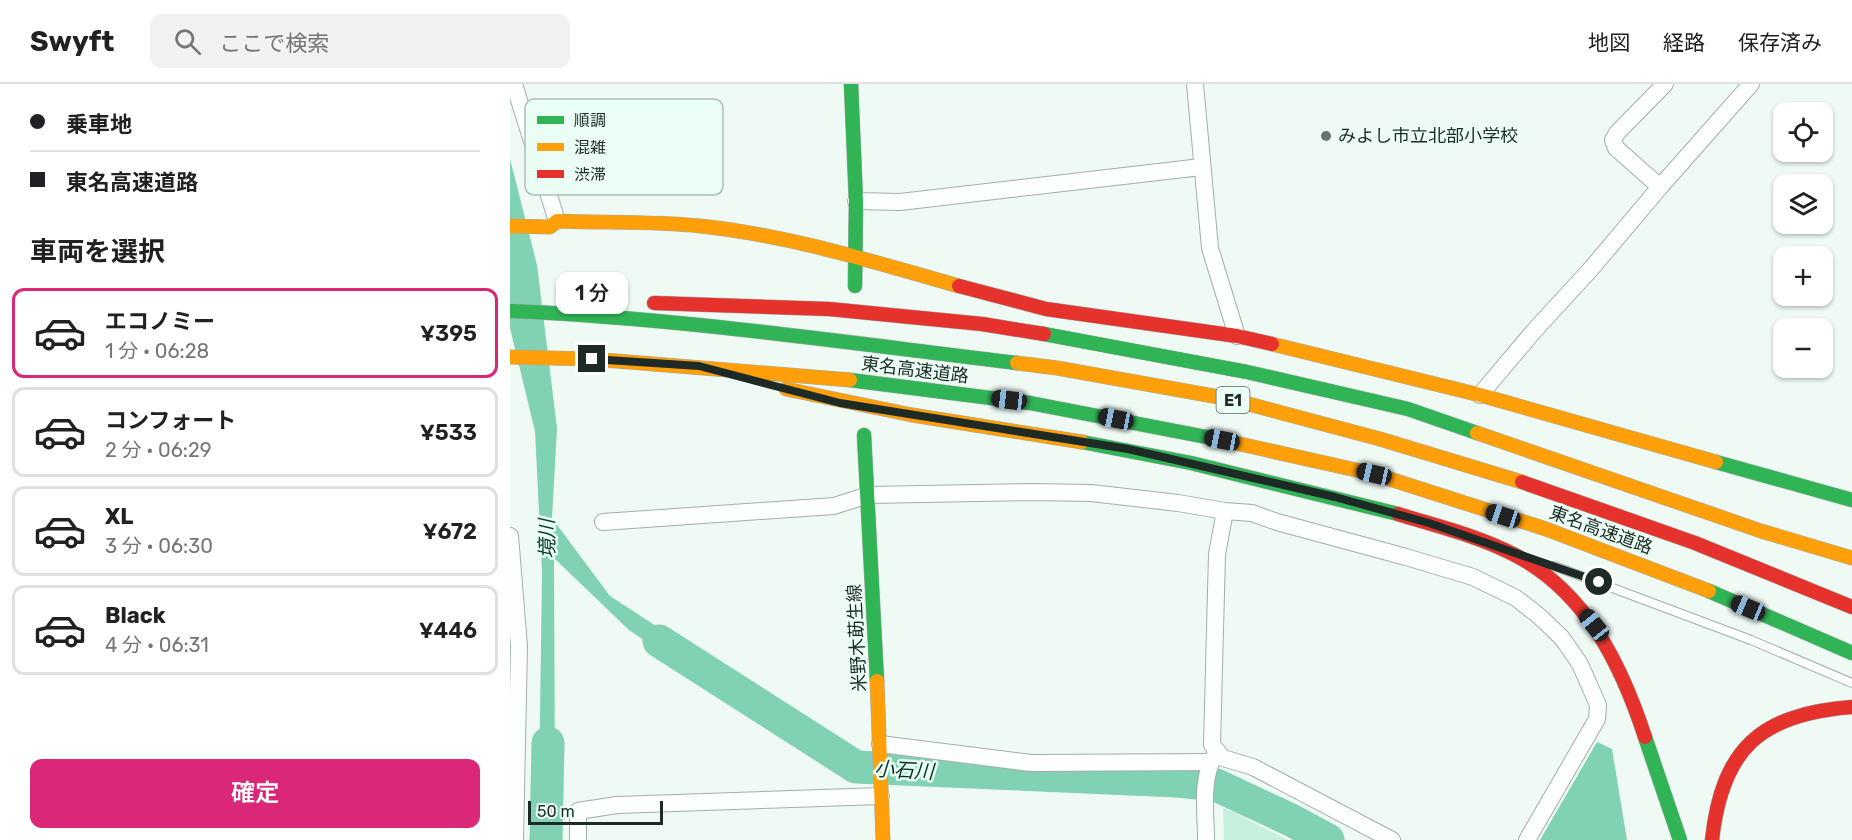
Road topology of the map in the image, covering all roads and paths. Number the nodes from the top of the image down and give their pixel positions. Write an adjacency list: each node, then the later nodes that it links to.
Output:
1 (514, 84): 6 (street)
2 (851, 84): 10 (main road)
3 (1195, 84): 7 (street)
4 (1665, 84): 8 (street)
5 (1751, 84): 8 (street)
6 (525, 122)
7 (1201, 167): 10 (street); 19 (street)
8 (1660, 187): 22 (street)
9 (546, 195): 11 (street)
10 (856, 201): 13 (main road)
11 (554, 224): 12 (main road); 13 (main road)
12 (510, 226)
13 (854, 257): 14 (main road); 19 (main road)
14 (855, 286)
15 (510, 298): 17 (main road)
16 (642, 303): 28 (main road)
17 (587, 306): 18 (main road, 東名高速道路 / E1); 33 (main road, 東名高速道路 / E1)
18 (510, 311)
19 (1237, 336): 22 (main road)
20 (510, 357): 21 (main road, 東名高速道路 / E1)
21 (699, 366): 30 (main road); 34 (main road, 東名高速道路 / E1)
22 (1480, 395): 25 (main road)
23 (864, 435): 24 (main road, 米野木莇生線)
24 (868, 495): 26 (street); 27 (street); 37 (main road, 米野木莇生線)
25 (1852, 500)
26 (1225, 511): 38 (street); 46 (street)
27 (603, 522)
28 (1761, 531): 31 (main road); 32 (lane)
29 (510, 536): 40 (street)
30 (1506, 550): 35 (lane); 47 (main road)
31 (1852, 558)
32 (1822, 559)
33 (1852, 607)
34 (1852, 653)
35 (1852, 683)
36 (1852, 707): 48 (main road)
37 (880, 745): 38 (street); 39 (main road, 米野木莇生線)
38 (1211, 762): 44 (street); 45 (street)
39 (881, 792): 42 (street); 43 (main road, 米野木莇生線)
40 (513, 813): 41 (street)
41 (515, 840)
42 (578, 840)
43 (883, 840)
44 (1206, 840)
45 (1392, 840)
46 (1527, 840)
47 (1680, 840)
48 (1712, 840)

